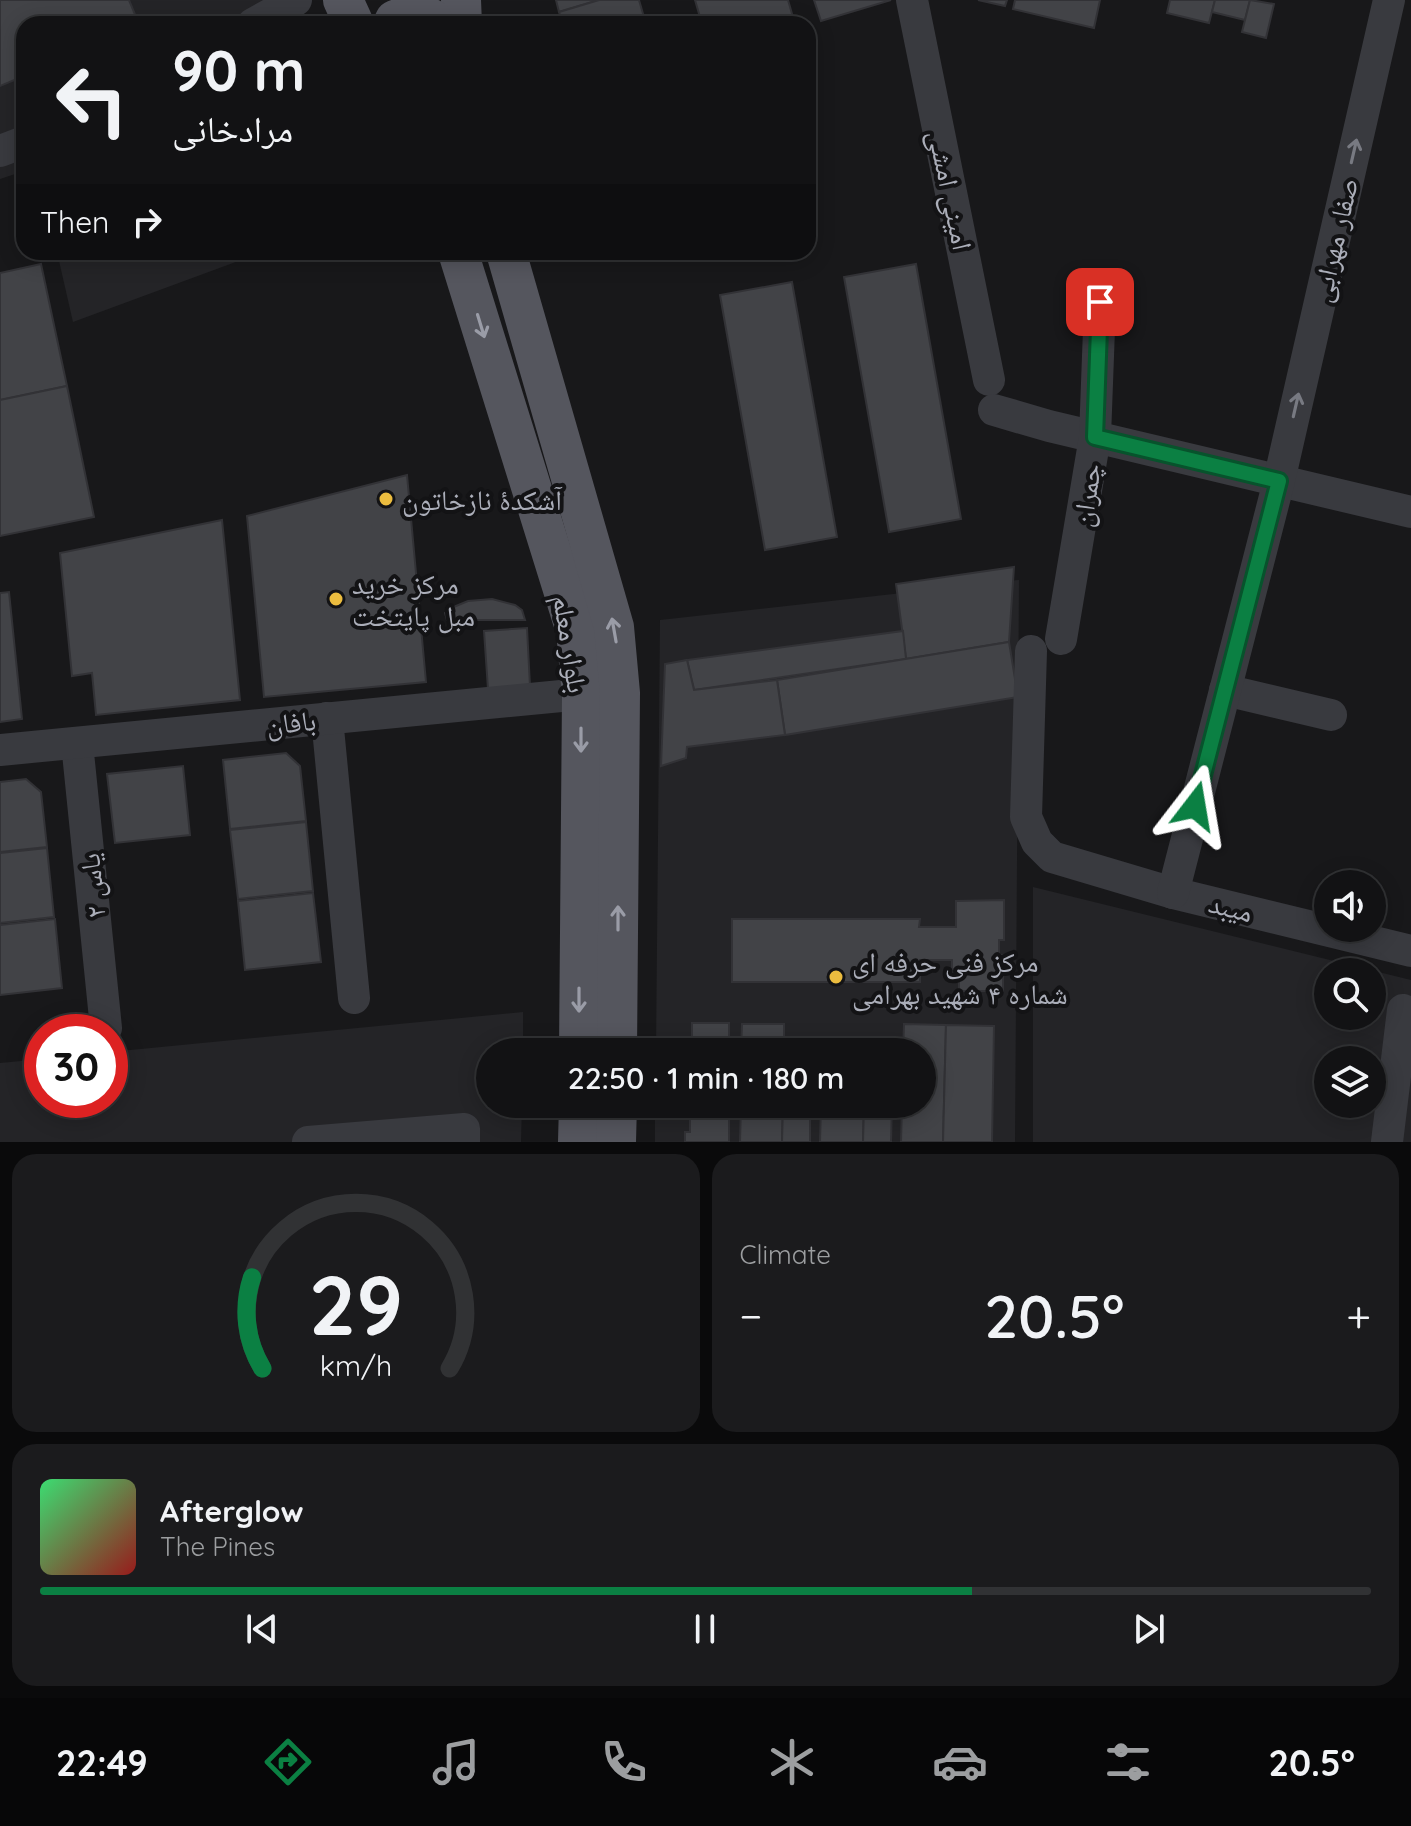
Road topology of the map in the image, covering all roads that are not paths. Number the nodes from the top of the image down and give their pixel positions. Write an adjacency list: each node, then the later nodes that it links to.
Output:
1 (296, 0): 4 (street)
2 (912, 0): 10 (street, امینی امشی)
3 (1389, 0): 11 (street, صفار مهرابی, one-way to 3)
4 (267, 16)
5 (406, 16): 6 (main road)
6 (425, 16)
7 (460, 260): 16 (main road, بلوار معلم, one-way to 16)
8 (508, 260): 27 (main road, بلوار معلم, one-way to 8)
9 (1100, 302): 10 (street, چمران)
10 (1095, 437): 11 (street); 13 (street, چمران)
11 (1279, 481): 12 (street); 15 (street, صفار مهرابی)
12 (1411, 512)
13 (1061, 639)
14 (1031, 651): 21 (street, میبد)
15 (1225, 690): 17 (street); 21 (street, صفار مهرابی)
16 (582, 694): 18 (street, بافان); 26 (main road, بلوار معلم, one-way to 26)
17 (1331, 715)
18 (327, 718): 19 (street, بافان); 23 (street)
19 (77, 743): 20 (street, بافان); 25 (street, یاس ۲)
20 (0, 750)
21 (1173, 893): 22 (street, میبد)
22 (1410, 945)
23 (354, 998)
24 (1403, 1010): 34 (street)
25 (105, 1014)
26 (579, 1038)
27 (617, 1038)
28 (579, 1118): 32 (main road)
29 (617, 1118): 33 (main road)
30 (308, 1142): 31 (street)
31 (464, 1142)
32 (578, 1142)
33 (616, 1142)
34 (1387, 1142)

